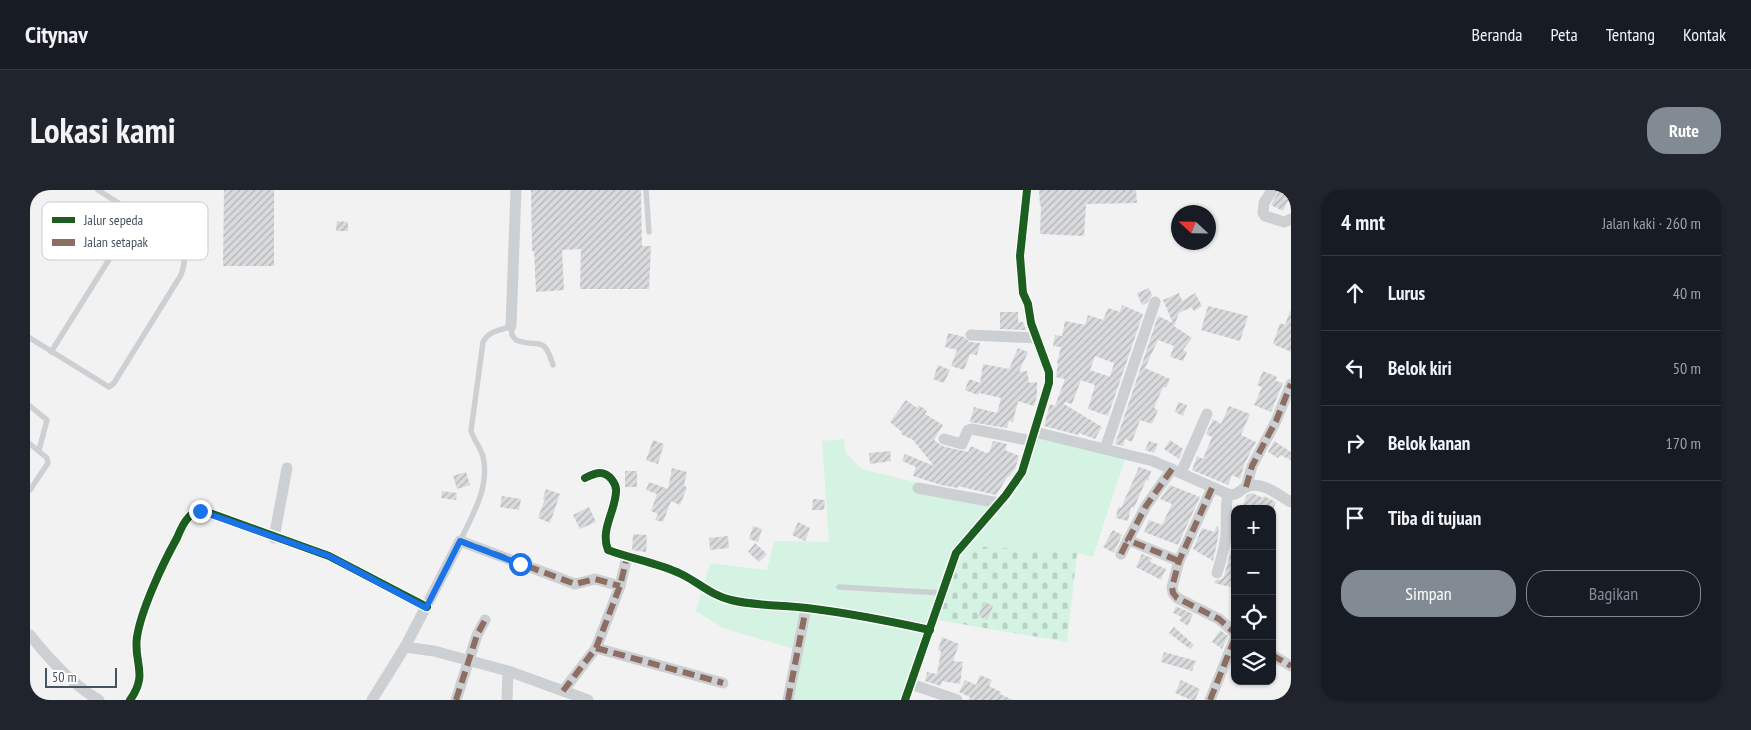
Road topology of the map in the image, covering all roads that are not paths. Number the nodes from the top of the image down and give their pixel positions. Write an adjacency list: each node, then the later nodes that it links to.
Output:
1 (98, 190): 6 (lane)
2 (516, 190): 12 (street)
3 (646, 190): 8 (lane)
4 (1027, 190): 15 (street)
5 (1272, 190): 7 (street)
6 (117, 202)
7 (1291, 218)
8 (649, 232)
9 (109, 260): 16 (lane)
10 (185, 260): 16 (lane)
11 (1156, 302): 25 (street)
12 (512, 326): 17 (lane); 38 (lane)
13 (972, 335): 15 (street)
14 (30, 338): 16 (lane)
15 (1038, 338): 21 (street)
16 (51, 352)
17 (553, 365)
18 (1291, 384): 29 (street)
19 (30, 406): 24 (lane)
20 (1207, 414): 27 (street)
21 (1033, 437): 22 (street); 25 (street); 35 (street)
22 (944, 439)
23 (30, 444): 24 (lane)
24 (38, 450): 32 (lane)
25 (1105, 450): 27 (street)
26 (287, 468): 36 (street)
27 (1176, 471): 31 (street); 37 (street)
28 (585, 478): 40 (street)
29 (1246, 487): 33 (street); 34 (street)
30 (918, 488): 35 (street)
31 (1212, 488): 33 (street); 41 (street)
32 (30, 490)
33 (1228, 494): 42 (street)
34 (1291, 502)
35 (999, 503): 45 (street)
36 (274, 538): 46 (street); 63 (street)
37 (1128, 540): 39 (street); 41 (street)
38 (460, 541): 43 (street); 46 (street)
39 (1121, 554)
40 (627, 557): 43 (street); 47 (street)
41 (1179, 561): 50 (street)
42 (1217, 573)
43 (620, 586): 54 (street)
44 (838, 587): 45 (lane)
45 (942, 593): 49 (street)
46 (426, 608): 53 (street)
47 (806, 608): 49 (street); 68 (street)
48 (485, 620): 56 (street)
49 (930, 630): 60 (street)
50 (1231, 630)
51 (30, 635): 62 (street)
52 (1234, 640): 71 (street)
53 (406, 647): 56 (street); 64 (street)
54 (596, 648): 59 (street); 61 (street)
55 (1276, 657): 57 (street)
56 (468, 660): 58 (street); 65 (street)
57 (1291, 666)
58 (508, 671): 61 (street); 66 (street)
59 (724, 683)
60 (911, 684): 69 (street); 70 (street)
61 (563, 691): 67 (street)
62 (99, 700)
63 (130, 700)
64 (372, 700)
65 (456, 700)
66 (507, 700)
67 (588, 700)
68 (788, 700)
69 (905, 700)
70 (957, 700)
71 (1210, 700)

